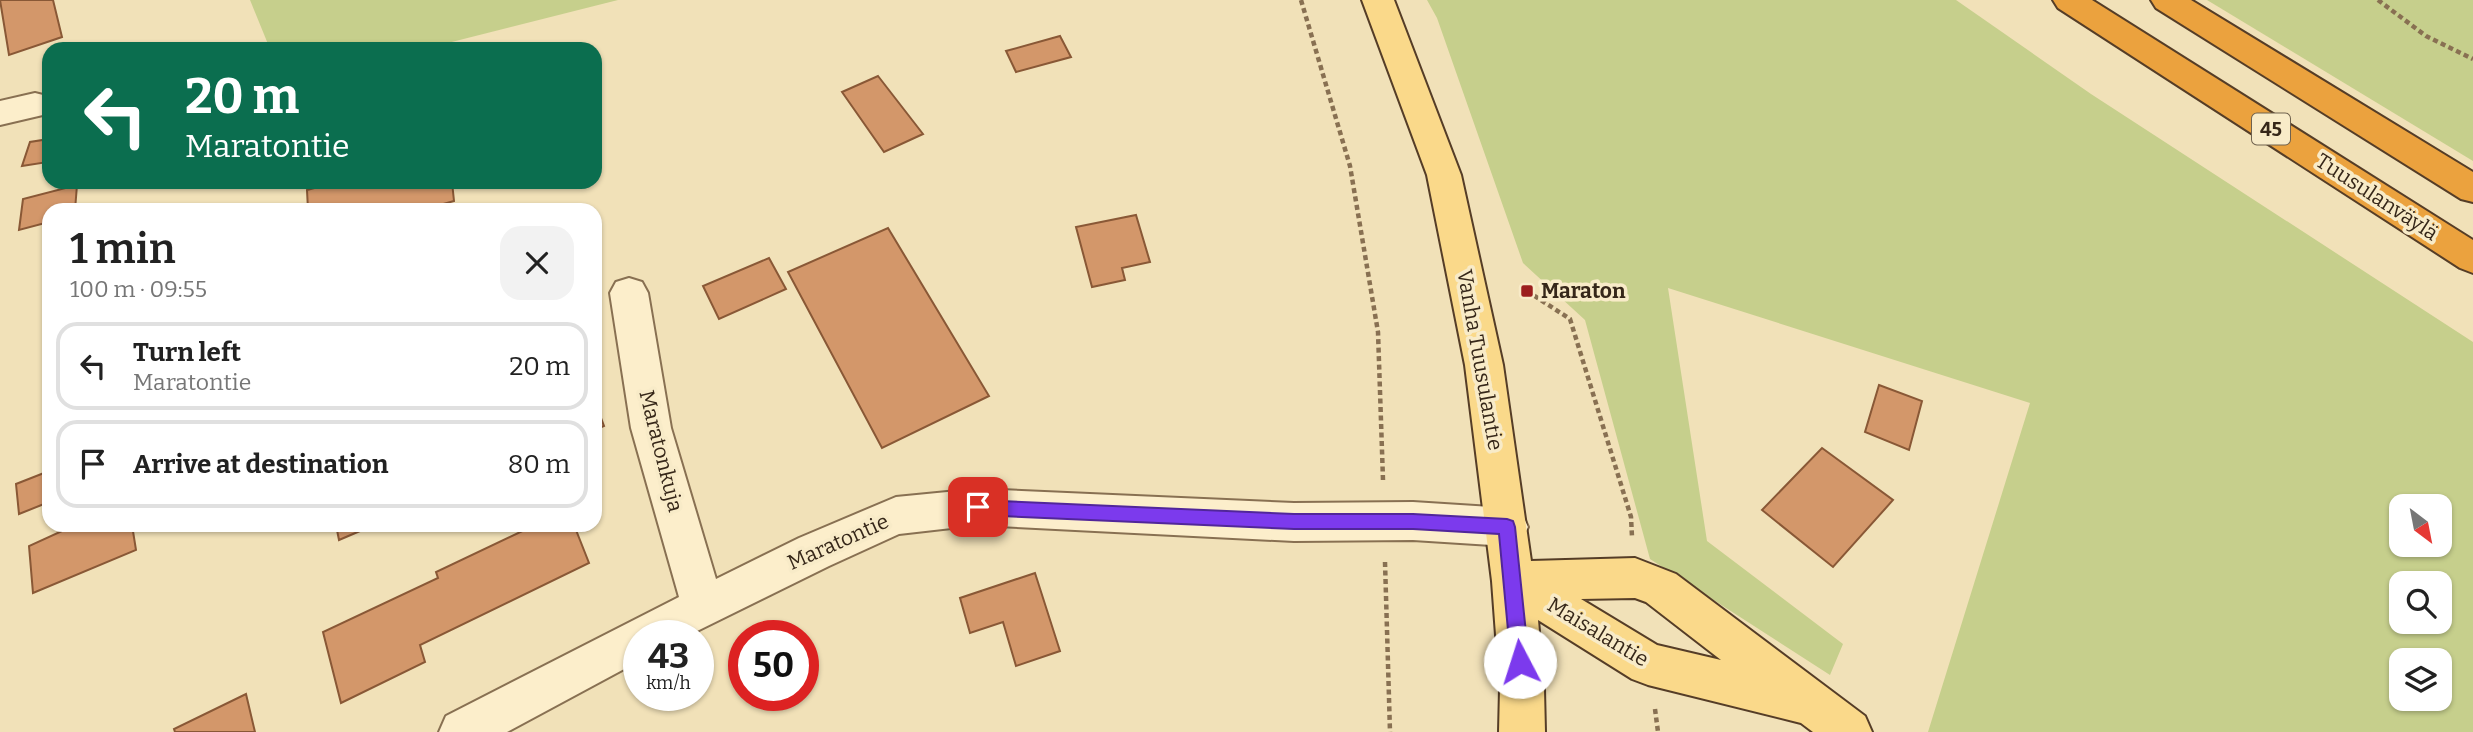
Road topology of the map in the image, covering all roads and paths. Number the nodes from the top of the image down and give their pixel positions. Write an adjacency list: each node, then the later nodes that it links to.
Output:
1 (1301, 0): 13 (path)
2 (1378, 0): 14 (main road, Vanha Tuusulantie)
3 (2069, 0): 10 (highway, Tuusulanväylä / 45)
4 (2167, 0): 9 (highway)
5 (2378, 0): 6 (path)
6 (2473, 59)
7 (35, 105): 8 (street)
8 (0, 113)
9 (2473, 188)
10 (2473, 258)
11 (1527, 291): 15 (path)
12 (629, 293): 17 (street, Maratonkuja)
13 (1384, 521): 14 (street, Maratontie); 17 (street, Maratontie); 23 (path)
14 (1507, 527): 16 (main road, Vanha Tuusulantie)
15 (1635, 578): 16 (main road, Maisalantie); 21 (main road, Maisalantie)
16 (1513, 581): 20 (main road, Maisalantie); 24 (main road, Vanha Tuusulantie)
17 (703, 606): 18 (street, Maratontie)
18 (675, 620)
19 (623, 646): 22 (street)
20 (1648, 664): 21 (main road, Maisalantie); 25 (path)
21 (1833, 718)
22 (462, 732)
23 (1390, 732)
24 (1522, 732)
25 (1658, 732)

